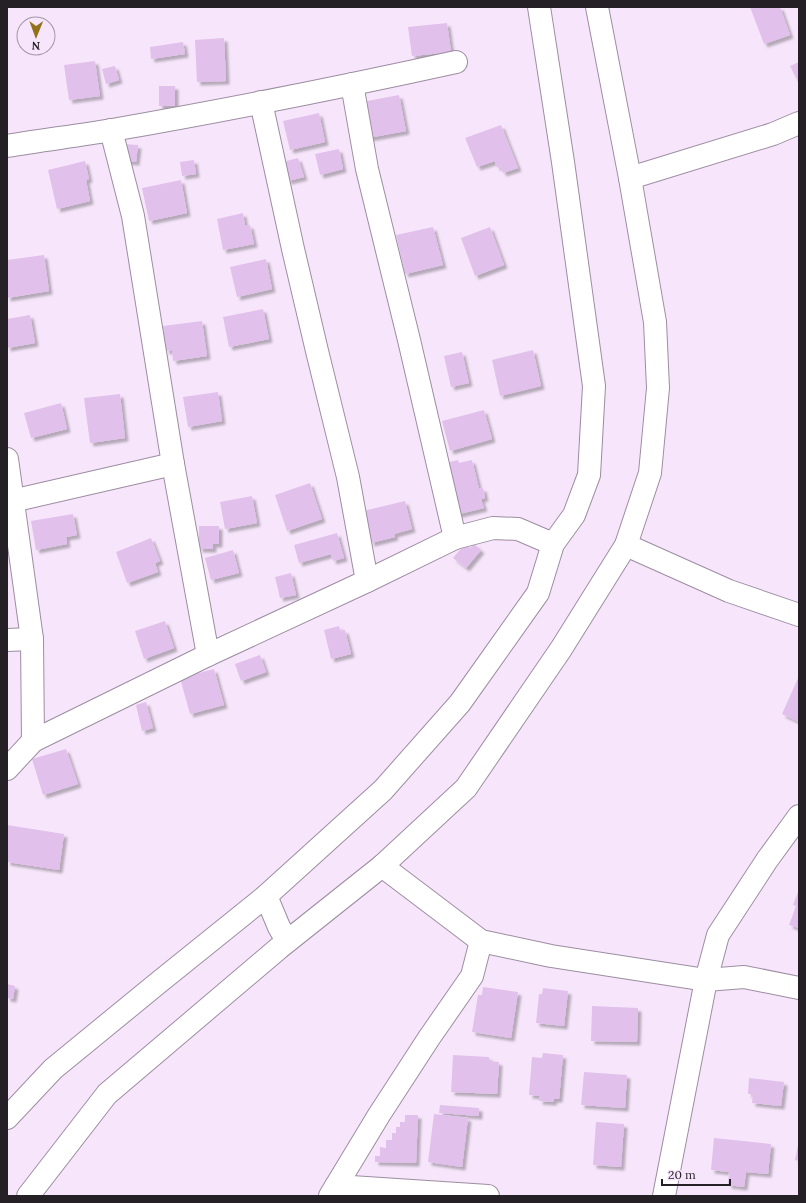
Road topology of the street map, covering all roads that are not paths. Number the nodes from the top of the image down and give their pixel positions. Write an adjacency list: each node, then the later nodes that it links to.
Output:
1 (539, 7): 14 (street)
2 (597, 7): 9 (street)
3 (456, 62): 4 (street)
4 (352, 84): 5 (street); 13 (street)
5 (261, 102): 7 (street); 16 (street)
6 (799, 124): 9 (street)
7 (111, 130): 8 (street); 11 (street)
8 (7, 146)
9 (630, 178): 15 (street)
10 (7, 459): 12 (street)
11 (173, 464): 12 (street); 20 (street)
12 (10, 502): 18 (street)
13 (455, 538): 14 (street); 16 (street)
14 (554, 544): 25 (street)
15 (626, 545): 17 (street); 24 (street)
16 (367, 581): 20 (street)
17 (799, 615)
18 (32, 639): 19 (street); 21 (street)
19 (7, 640)
20 (208, 654): 21 (street)
21 (33, 741): 22 (street)
22 (7, 770)
23 (799, 816): 28 (street)
24 (382, 866): 26 (street); 27 (street)
25 (266, 896): 26 (street); 30 (street)
26 (287, 941): 32 (street)
27 (481, 941): 28 (street); 31 (street)
28 (706, 980): 29 (street); 36 (street)
29 (799, 988)
30 (7, 1118)
31 (333, 1191): 33 (street)
32 (28, 1196)
33 (480, 1196): 34 (street)
34 (488, 1196)
35 (661, 1196): 36 (street)
36 (664, 1196): 37 (street)
37 (670, 1196)

